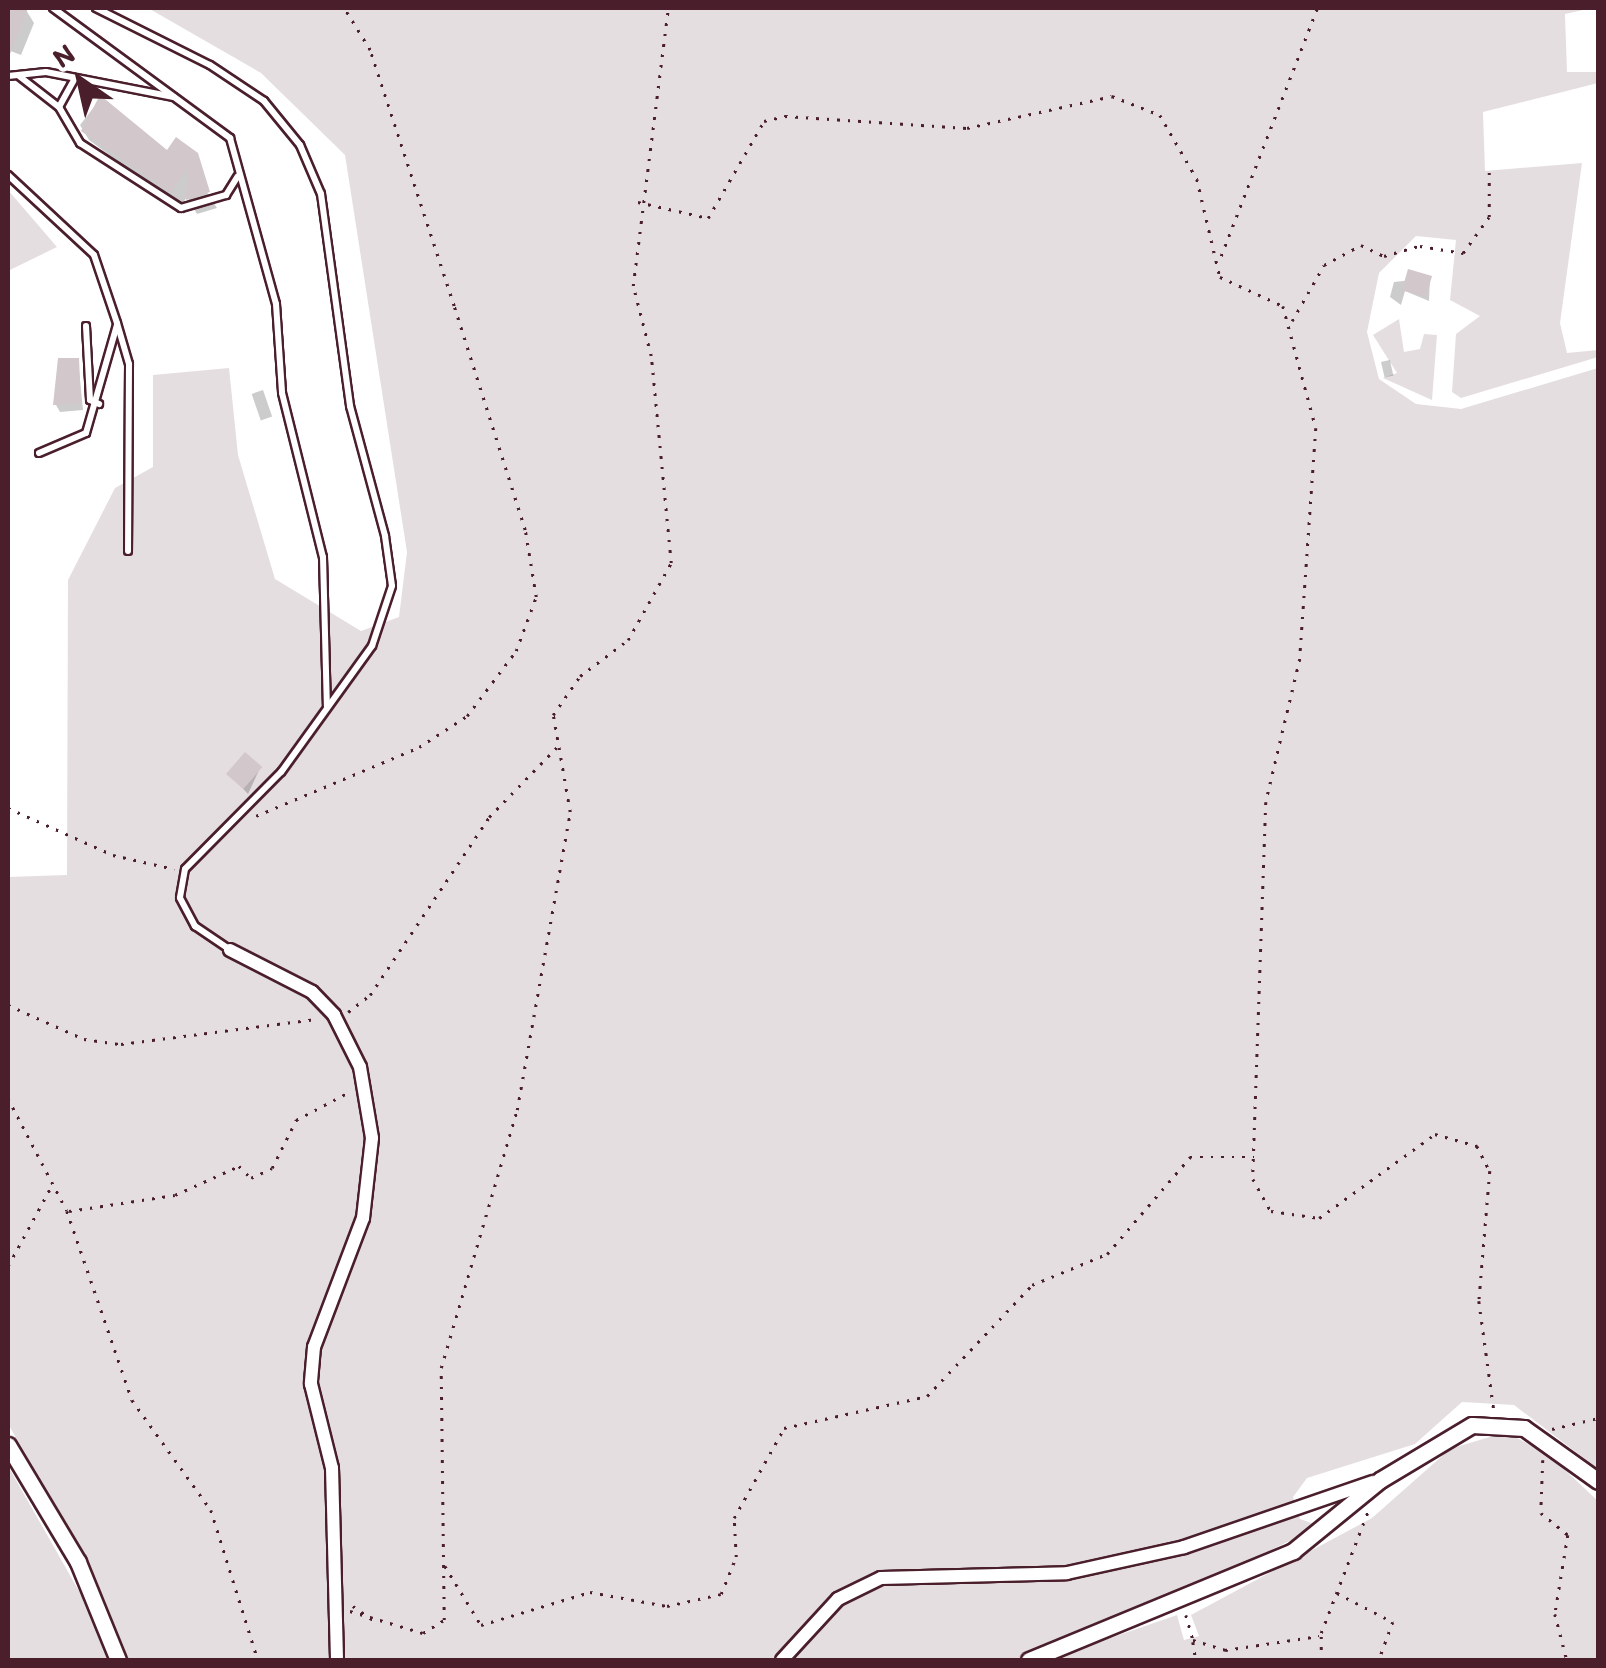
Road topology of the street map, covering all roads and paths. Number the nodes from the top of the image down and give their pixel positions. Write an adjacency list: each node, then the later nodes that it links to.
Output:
1 (53, 8): 9 (lane)
2 (96, 8): 22 (lane)
3 (344, 8): 25 (path)
4 (668, 8): 14 (path)
5 (1316, 8): 15 (path)
6 (8, 76): 7 (lane)
7 (19, 76): 8 (lane); 10 (lane)
8 (75, 78): 9 (lane); 10 (lane)
9 (179, 98): 12 (lane)
10 (59, 106): 12 (lane)
11 (1489, 169): 17 (path)
12 (238, 174): 22 (lane)
13 (8, 175): 16 (lane)
14 (638, 202): 15 (path); 23 (path)
15 (1220, 257): 17 (path)
16 (117, 323): 19 (lane); 21 (lane)
17 (1292, 323): 32 (path)
18 (86, 326): 19 (lane)
19 (99, 404): 20 (lane)
20 (39, 454)
21 (128, 550)
22 (327, 708): 25 (lane)
23 (559, 745): 29 (path); 42 (path)
24 (8, 808): 26 (path)
25 (226, 827): 26 (lane)
26 (185, 869): 27 (lane)
27 (230, 950): 29 (street)
28 (8, 1006): 29 (path)
29 (334, 1015): 30 (street)
30 (363, 1086): 34 (path); 45 (street)
31 (8, 1098): 33 (path)
32 (1256, 1157): 37 (path); 42 (path)
33 (54, 1182): 34 (path); 35 (path)
34 (68, 1211): 49 (path)
35 (8, 1266)
36 (1598, 1418): 38 (path)
37 (1497, 1422): 38 (street); 40 (street)
38 (1546, 1438): 41 (street); 56 (path)
39 (8, 1445): 48 (street)
40 (1380, 1480): 43 (path); 44 (street); 51 (street)
41 (1598, 1481)
42 (444, 1565): 45 (path)
43 (1335, 1593): 46 (path); 55 (path)
44 (1183, 1604): 47 (path); 52 (street)
45 (336, 1616): 50 (street)
46 (1321, 1633): 47 (path); 54 (path)
47 (1193, 1640): 53 (path)
48 (118, 1660)
49 (258, 1660)
50 (338, 1660)
51 (782, 1660)
52 (1030, 1660)
53 (1196, 1660)
54 (1321, 1660)
55 (1378, 1660)
56 (1566, 1660)

